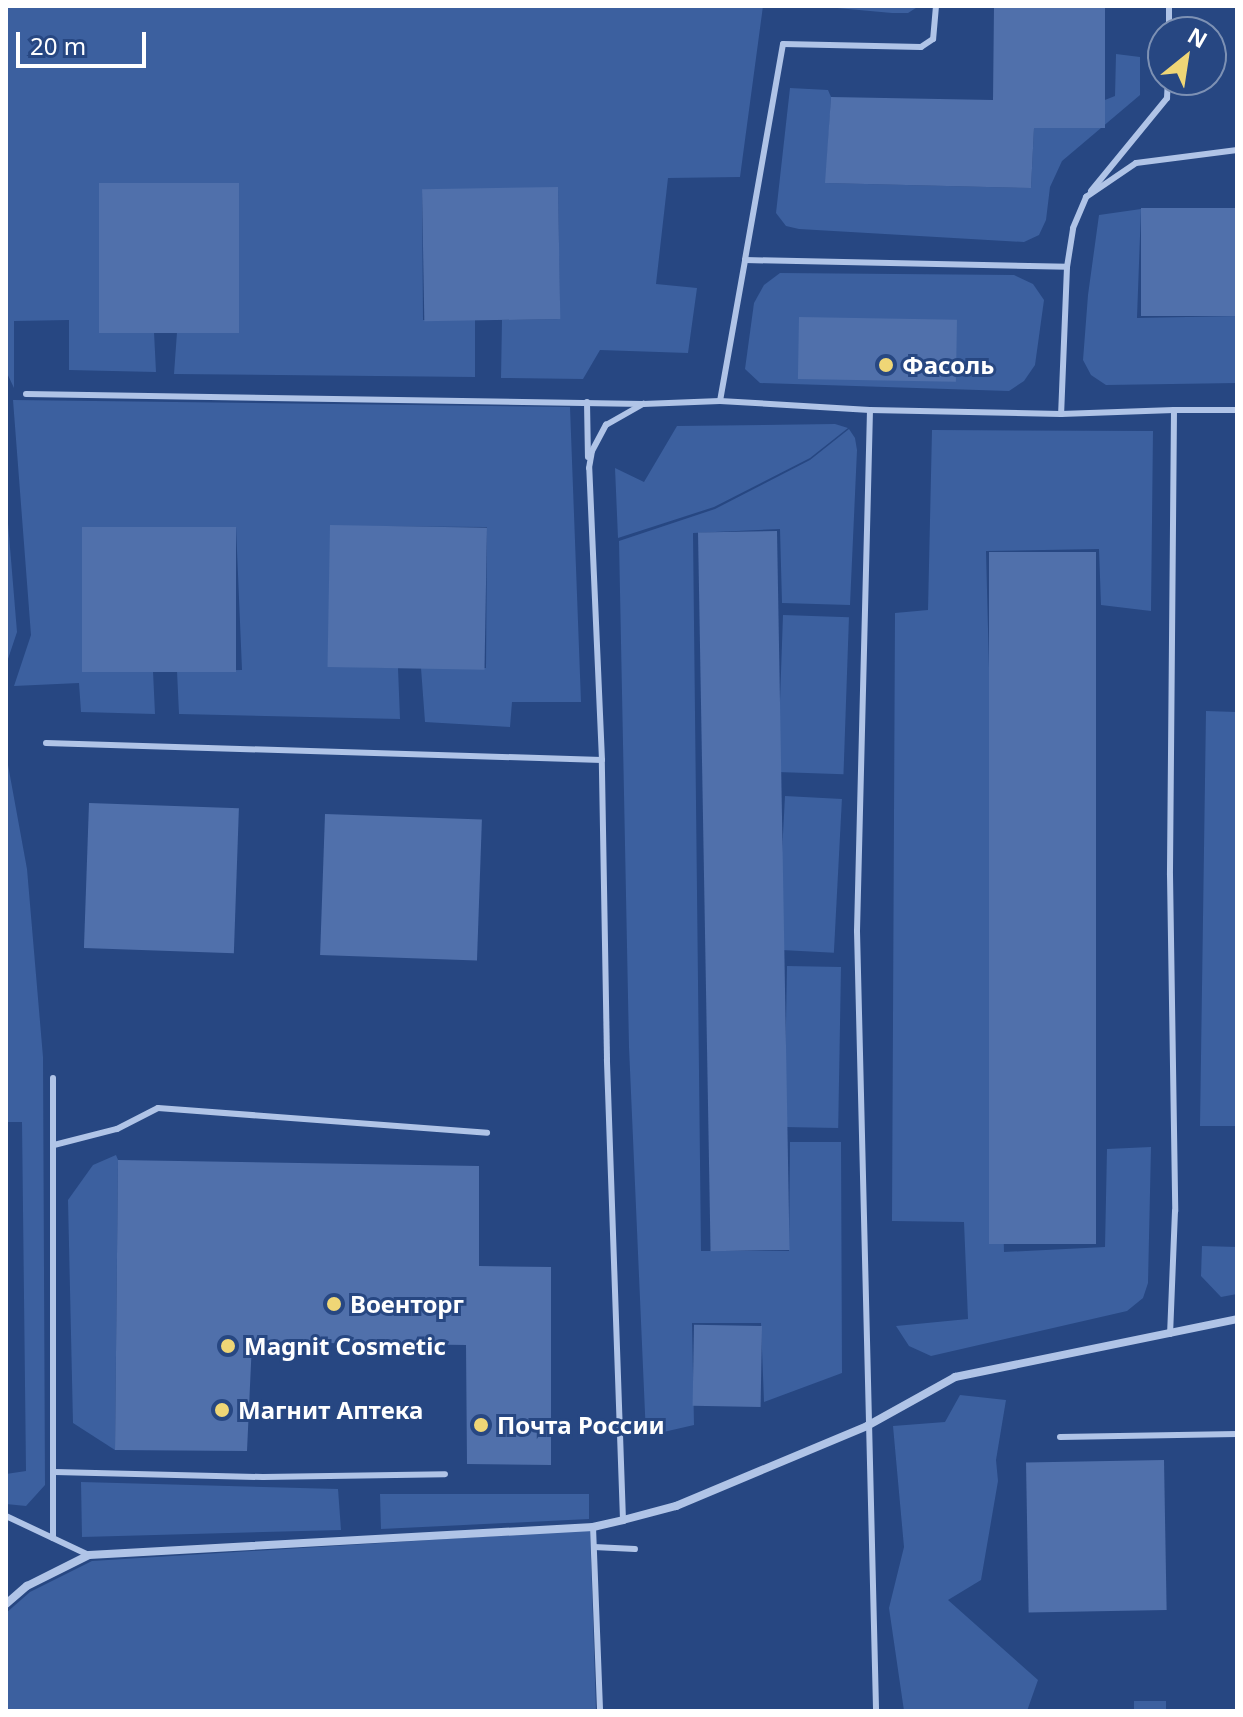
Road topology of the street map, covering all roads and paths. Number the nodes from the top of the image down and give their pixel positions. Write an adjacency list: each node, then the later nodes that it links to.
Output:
1 (936, 6): 5 (lane)
2 (1167, 96): 4 (lane)
3 (1237, 150): 4 (lane)
4 (1086, 197): 6 (lane)
5 (745, 260): 6 (lane); 8 (lane)
6 (1067, 267): 14 (lane)
7 (26, 394): 9 (lane)
8 (720, 401): 10 (lane); 11 (lane)
9 (587, 402): 10 (lane); 15 (lane)
10 (643, 404): 15 (lane)
11 (870, 410): 14 (lane); 23 (lane)
12 (1174, 410): 13 (lane); 14 (lane); 22 (lane)
13 (1237, 410)
14 (1061, 414)
15 (589, 468): 17 (lane)
16 (46, 743): 17 (lane)
17 (602, 760): 29 (lane)
18 (53, 1078): 20 (lane)
19 (487, 1133): 20 (lane)
20 (54, 1145): 26 (lane)
21 (1237, 1319): 22 (street)
22 (1170, 1334): 23 (street)
23 (867, 1426): 29 (street); 37 (lane)
24 (1237, 1434): 25 (lane)
25 (1060, 1437)
26 (55, 1472): 27 (lane); 31 (lane)
27 (445, 1474)
28 (6, 1516): 31 (lane)
29 (623, 1520): 30 (street)
30 (593, 1527): 32 (lane); 34 (street)
31 (53, 1538): 34 (lane)
32 (594, 1547): 33 (lane); 36 (lane)
33 (635, 1549)
34 (89, 1555): 35 (street)
35 (6, 1604)
36 (600, 1711)
37 (876, 1711)

